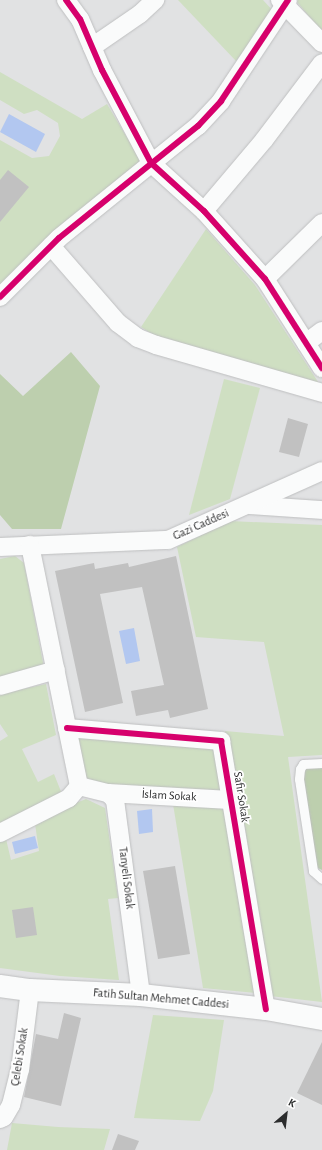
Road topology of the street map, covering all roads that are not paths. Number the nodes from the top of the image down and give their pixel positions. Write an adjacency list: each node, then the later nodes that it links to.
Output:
1 (66, 0): 5 (street)
2 (155, 0): 5 (street)
3 (284, 2): 4 (street); 7 (street)
4 (322, 44)
5 (92, 46): 7 (street)
6 (322, 62): 8 (street)
7 (151, 163): 8 (street); 10 (street)
8 (204, 211): 11 (street)
9 (322, 223): 11 (street)
10 (51, 246): 12 (street); 16 (street)
11 (265, 279): 14 (street)
12 (0, 297)
13 (322, 331): 14 (street)
14 (306, 343): 15 (street)
15 (322, 368)
16 (322, 393)
17 (322, 470): 18 (street, Gazi Caddesi)
18 (245, 505): 19 (street); 21 (street, Gazi Caddesi)
19 (322, 510)
20 (2, 543): 21 (street, Gazi Caddesi)
21 (30, 545): 22 (street)
22 (56, 670): 23 (street); 24 (street)
23 (0, 686)
24 (67, 728): 26 (street); 28 (street, Safir Sokak)
25 (322, 763): 30 (lane)
26 (79, 786): 27 (street); 29 (street)
27 (108, 793): 28 (street, İslam Sokak); 33 (street, Tanyeli Sokak)
28 (230, 800): 34 (street, Safir Sokak)
29 (0, 833)
30 (322, 879)
31 (0, 986): 32 (street, Fatih Sultan Mehmet Caddesi)
32 (30, 990): 33 (street, Fatih Sultan Mehmet Caddesi); 36 (street, Çelebi Sokak)
33 (141, 995): 34 (street, Fatih Sultan Mehmet Caddesi)
34 (266, 1009): 35 (street, Fatih Sultan Mehmet Caddesi)
35 (322, 1019)
36 (0, 1119)

